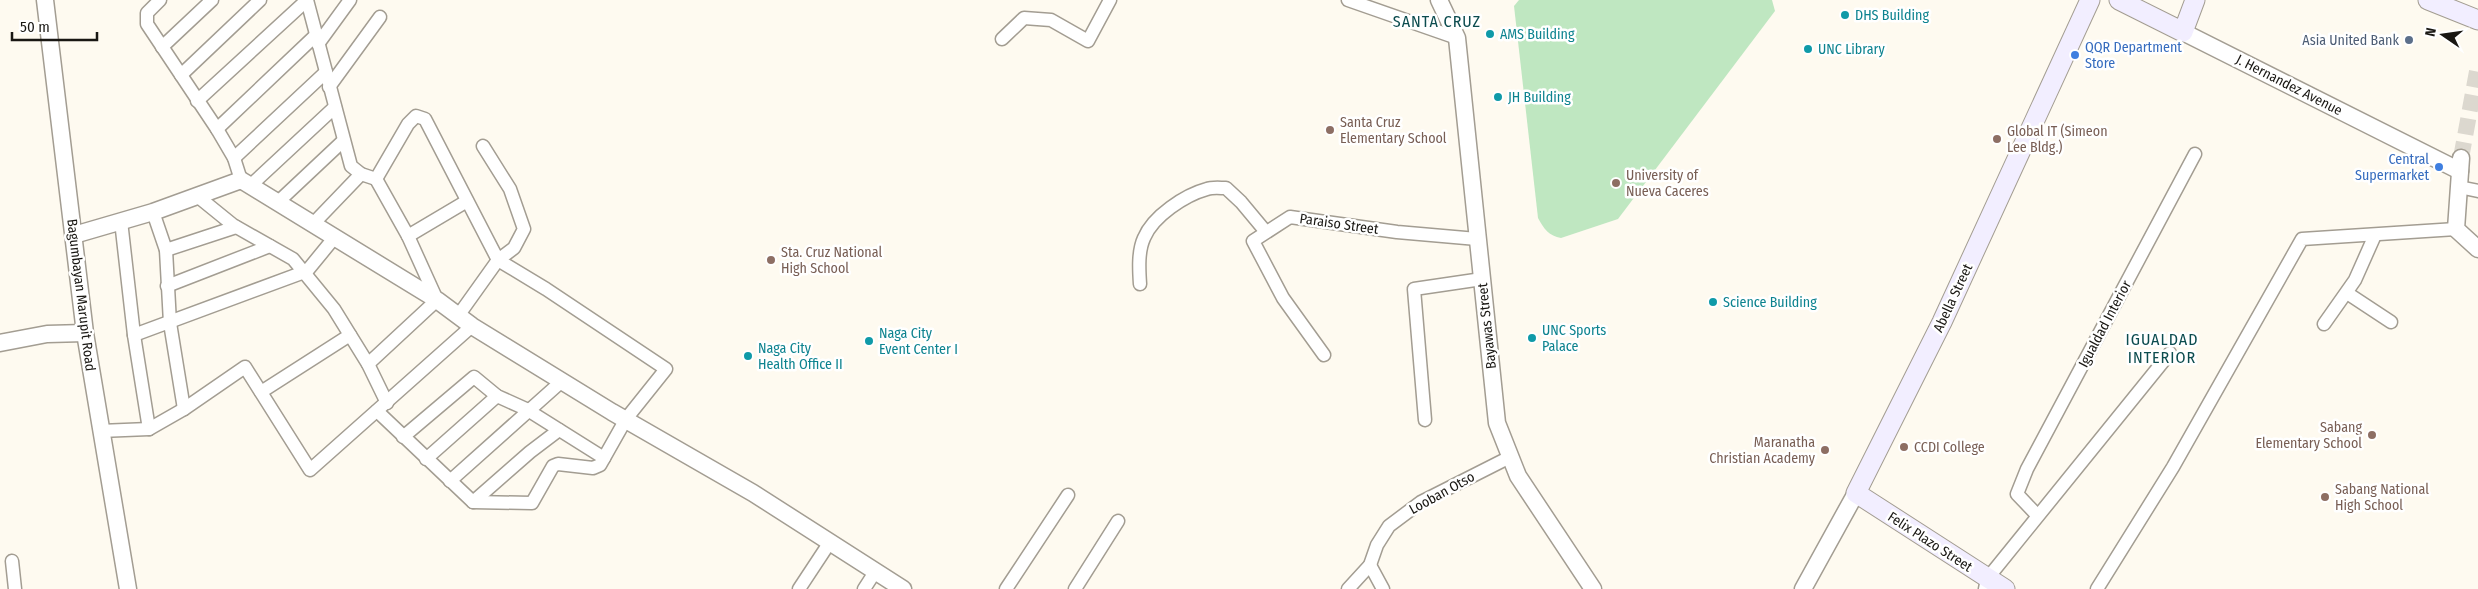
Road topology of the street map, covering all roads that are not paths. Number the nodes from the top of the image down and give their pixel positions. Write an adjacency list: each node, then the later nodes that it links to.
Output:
1 (45, 0): 45 (street, Bagumbayan Marupit Road)
2 (160, 0): 20 (street)
3 (212, 0): 20 (street)
4 (260, 0): 22 (street)
5 (307, 0): 18 (street); 24 (street)
6 (1110, 0): 19 (street)
7 (1348, 0): 17 (street)
8 (1439, 0): 17 (street)
9 (2090, 0): 88 (main road, Abella Street)
10 (2119, 0): 16 (main road, J. Hernandez Avenue)
11 (2195, 0): 16 (main road)
12 (2428, 0): 15 (main road)
13 (346, 3): 18 (street)
14 (380, 17): 23 (street)
15 (2478, 20)
16 (2183, 32): 31 (street, J. Hernandez Avenue)
17 (1458, 38): 49 (street, Bayawas Street)
18 (317, 39): 21 (street); 26 (street)
19 (1002, 39)
20 (162, 48): 22 (street)
21 (326, 72): 23 (street); 30 (street)
22 (181, 75): 24 (street)
23 (329, 87): 25 (street)
24 (197, 101): 26 (street)
25 (335, 107): 27 (street); 34 (street)
26 (217, 129): 30 (street)
27 (343, 141): 32 (street); 38 (street)
28 (483, 146): 53 (street)
29 (2195, 154): 91 (street, Igualdad Interior)
30 (234, 158): 34 (street)
31 (2460, 172): 35 (street); 43 (street)
32 (361, 174): 33 (street); 41 (street)
33 (376, 179): 37 (street); 47 (street)
34 (246, 183): 36 (street); 38 (street)
35 (2478, 191)
36 (196, 195): 39 (street); 42 (street)
37 (467, 201): 47 (street); 53 (street)
38 (277, 203): 41 (street)
39 (153, 212): 40 (street); 52 (street)
40 (121, 221): 45 (street); 66 (street)
41 (312, 225): 48 (street)
42 (236, 227): 50 (street); 52 (street)
43 (2456, 229): 46 (street); 51 (street)
44 (1266, 232): 49 (street, Paraiso Street); 56 (street); 70 (street)
45 (74, 235): 65 (street, Bagumbayan Marupit Road)
46 (2375, 235): 58 (street); 110 (street)
47 (408, 236): 59 (street)
48 (334, 238): 54 (street); 59 (street)
49 (1477, 239): 55 (street, Bayawas Street)
50 (270, 246): 54 (street); 57 (street)
51 (2478, 249)
52 (166, 250): 57 (street)
53 (498, 260): 60 (street); 78 (street)
54 (304, 273): 62 (street); 67 (street)
55 (1482, 279): 79 (street); 84 (street, Bayawas Street)
56 (1140, 284)
57 (166, 286): 62 (street)
58 (2347, 293): 61 (street); 63 (street)
59 (437, 300): 60 (street); 71 (street)
60 (458, 316): 64 (street)
61 (2391, 322)
62 (170, 323): 66 (street); 76 (street)
63 (2324, 324)
64 (472, 326): 72 (street); 75 (street)
65 (85, 333): 68 (street); 82 (street, Bagumbayan Marupit Road)
66 (134, 335): 80 (street)
67 (350, 335): 71 (street); 73 (street)
68 (0, 343)
69 (2170, 353): 91 (street)
70 (1324, 355)
71 (368, 364): 75 (street)
72 (562, 381): 77 (street); 78 (street)
73 (261, 392): 75 (street); 76 (street)
74 (496, 396): 77 (street); 83 (street); 86 (street)
75 (382, 407): 83 (street)
76 (184, 409): 80 (street)
77 (529, 412): 81 (street); 87 (street)
78 (626, 419): 85 (street); 93 (street)
79 (1425, 420)
80 (149, 429): 82 (street)
81 (559, 430): 85 (street); 90 (street)
82 (100, 431): 99 (street, Bagumbayan Marupit Road)
83 (403, 437): 86 (street)
84 (1510, 457): 95 (street, Looban Otso); 107 (street, Bayawas Street)
85 (604, 458): 90 (street)
86 (426, 459): 87 (street)
87 (450, 481): 90 (street)
88 (1856, 493): 97 (main road, Felix Plazo Street); 108 (street, Abella Street)
89 (1068, 495): 103 (street)
90 (473, 502)
91 (2037, 515): 97 (street)
92 (1118, 521): 104 (street)
93 (830, 542): 96 (street); 100 (street)
94 (12, 561): 98 (street)
95 (1370, 566): 105 (street); 106 (street)
96 (875, 572): 101 (street); 102 (street)
97 (1986, 584): 109 (main road, Felix Plazo Street)
98 (15, 589)
99 (128, 589)
100 (799, 589)
101 (864, 589)
102 (902, 589)
103 (1006, 589)
104 (1075, 589)
105 (1348, 589)
106 (1383, 589)
107 (1593, 589)
108 (1803, 589)
109 (2005, 589)
110 (2097, 589)

